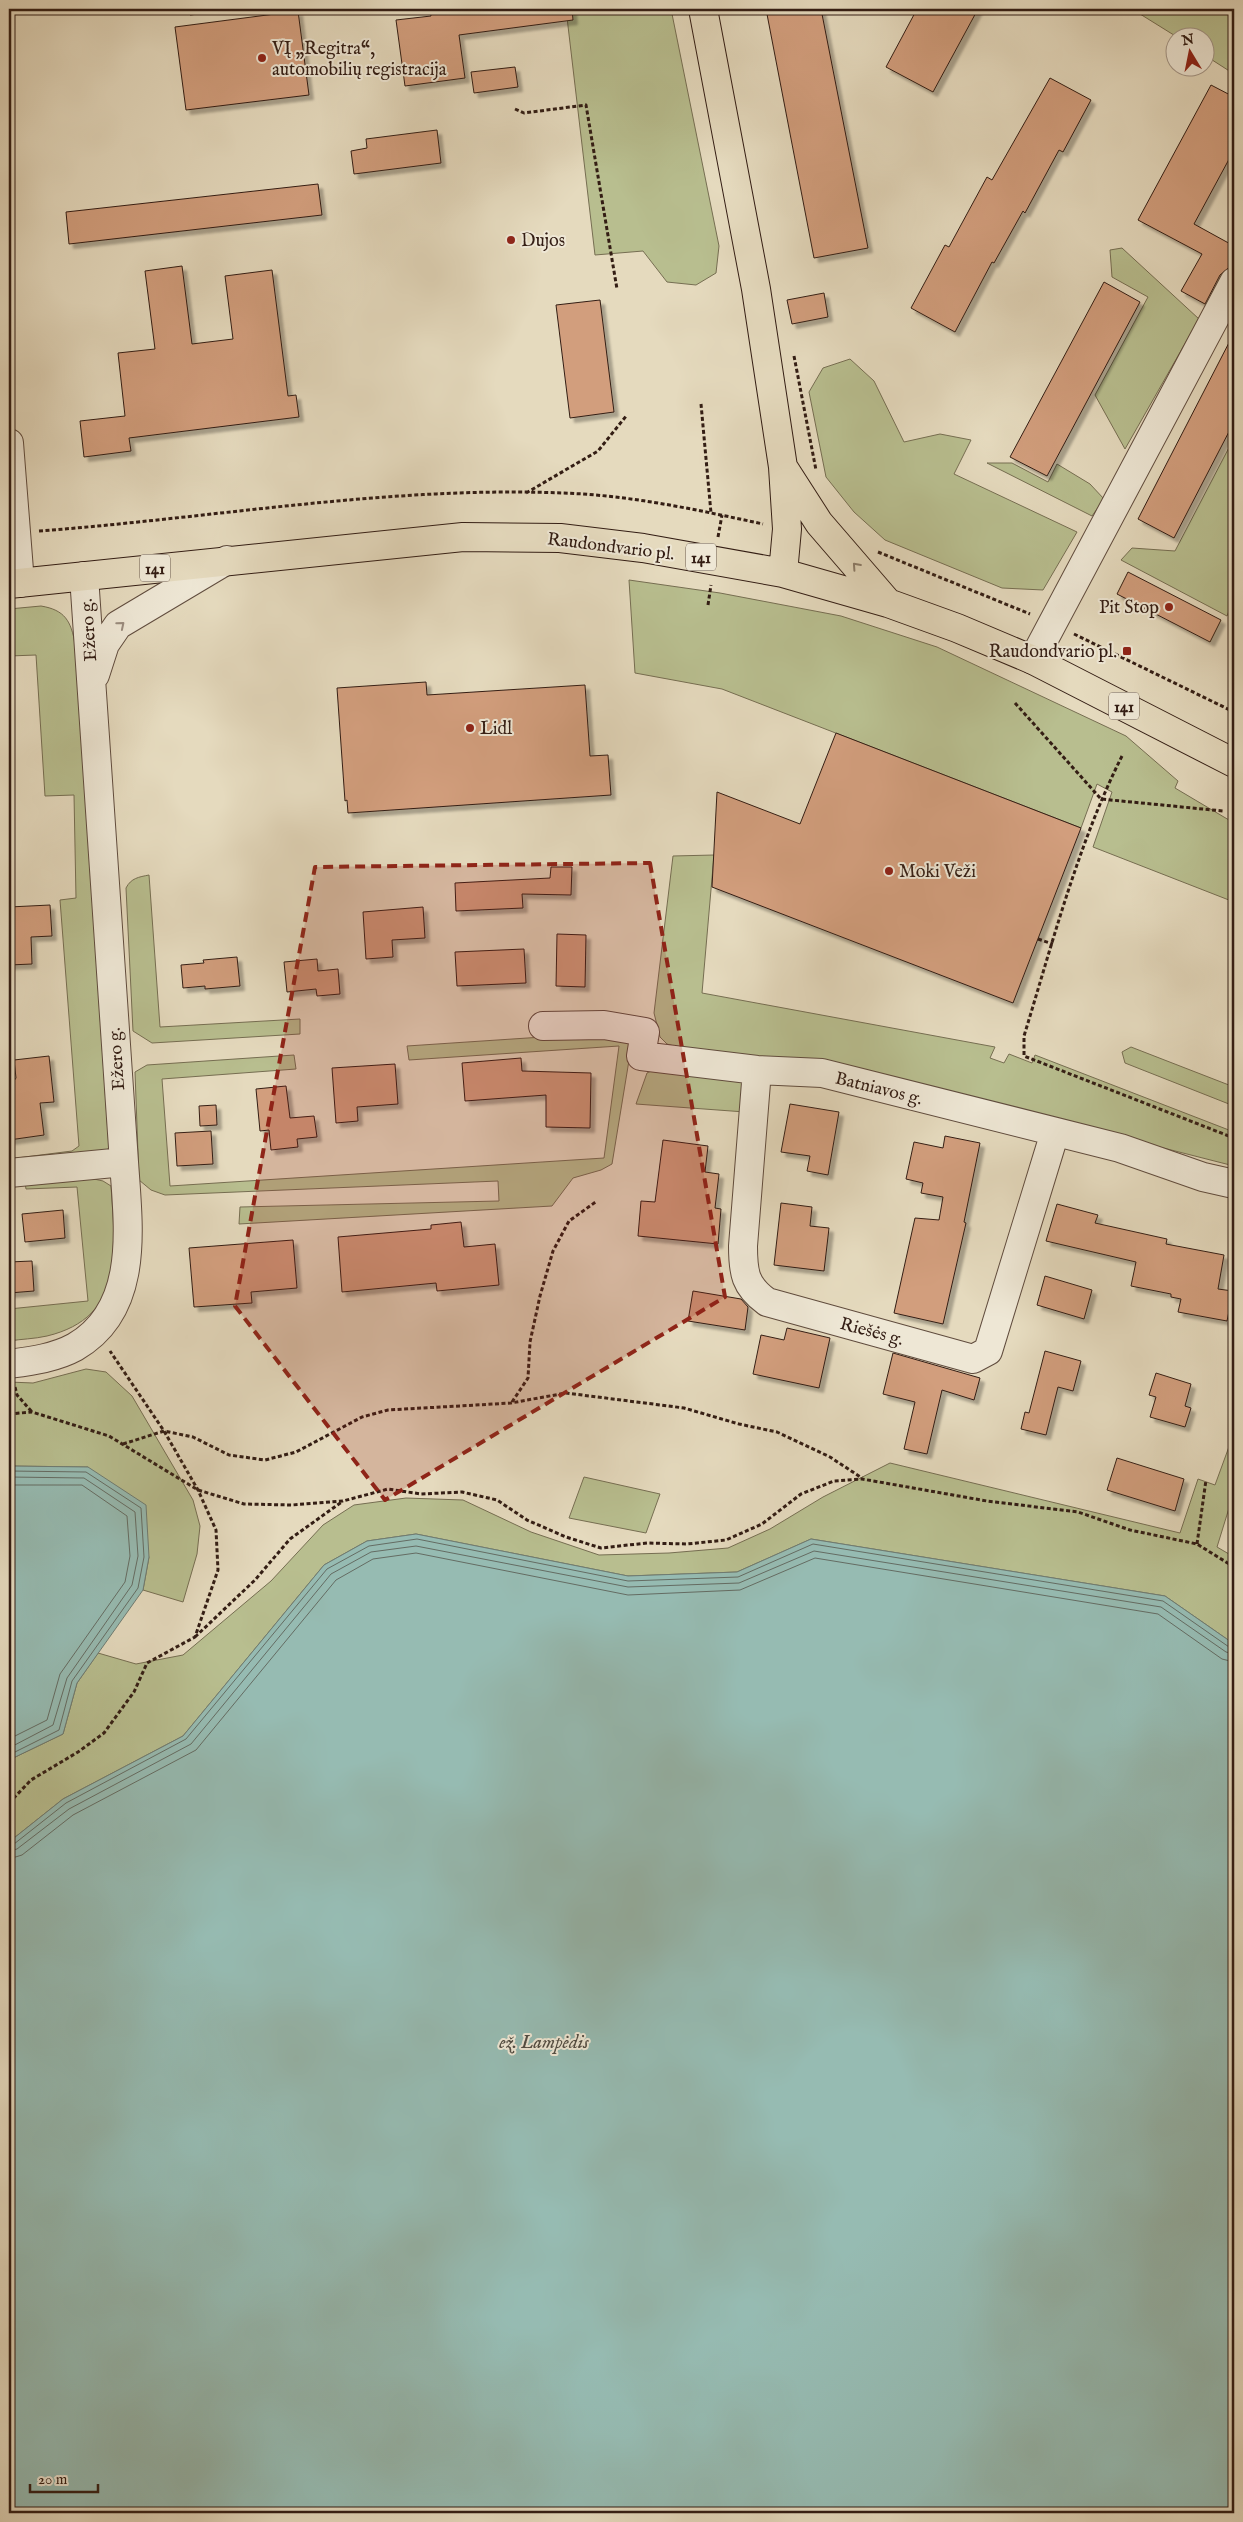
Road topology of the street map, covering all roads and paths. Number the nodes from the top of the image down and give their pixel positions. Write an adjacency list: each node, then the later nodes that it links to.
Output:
1 (236, 9): 3 (path)
2 (702, 9): 11 (main road)
3 (190, 14)
4 (515, 108): 6 (path)
5 (1234, 282): 23 (street)
6 (617, 289)
7 (792, 350): 12 (path)
8 (701, 404): 14 (path)
9 (627, 415): 13 (path)
10 (9, 443): 21 (street)
11 (783, 467): 19 (main road); 22 (main road, one-way to 11)
12 (816, 473)
13 (526, 494): 14 (path); 16 (path)
14 (712, 513): 15 (path)
15 (722, 515)
16 (31, 531)
17 (877, 551): 23 (path)
18 (226, 560): 19 (main road, Raudondvario pl. / 141); 20 (main road, Raudondvario pl. / 141); 25 (street, Ežero g., one-way to 18)
19 (783, 573): 22 (main road, Raudondvario pl. / 141)
20 (84, 576): 21 (main road, Raudondvario pl. / 141); 25 (street, Ežero g.)
21 (14, 584)
22 (888, 603): 24 (main road, Raudondvario pl. / 141)
23 (1053, 623): 24 (street); 27 (path)
24 (1033, 660): 29 (main road, Raudondvario pl. / 141)
25 (92, 684): 38 (street, Ežero g.)
26 (1015, 703): 30 (path)
27 (1234, 712)
28 (1122, 756): 30 (path)
29 (1234, 763)
30 (1101, 799): 31 (path); 33 (path)
31 (1223, 811)
32 (1038, 939): 33 (path)
33 (1053, 944): 37 (path)
34 (543, 1026): 35 (street, Batniavos g.)
35 (757, 1070): 36 (street, Batniavos g.); 36 (street, Riešės g.)
36 (1055, 1132): 40 (street, Batniavos g.)
37 (1234, 1138)
38 (124, 1162): 39 (street); 42 (street, Ežero g.)
39 (9, 1173)
40 (1234, 1184)
41 (597, 1201): 44 (path)
42 (95, 1333): 43 (street, Ežero g.); 46 (path)
43 (9, 1364)
44 (511, 1403): 46 (path); 48 (path)
45 (9, 1414): 47 (path)
46 (164, 1431): 47 (path); 50 (path)
47 (123, 1444): 50 (path)
48 (862, 1478): 51 (path); 52 (path)
49 (1206, 1480): 52 (path)
50 (198, 1490): 51 (path); 54 (path)
51 (343, 1501): 54 (path)
52 (1197, 1544): 53 (path)
53 (1234, 1567)
54 (195, 1637): 55 (path)
55 (9, 1803)

